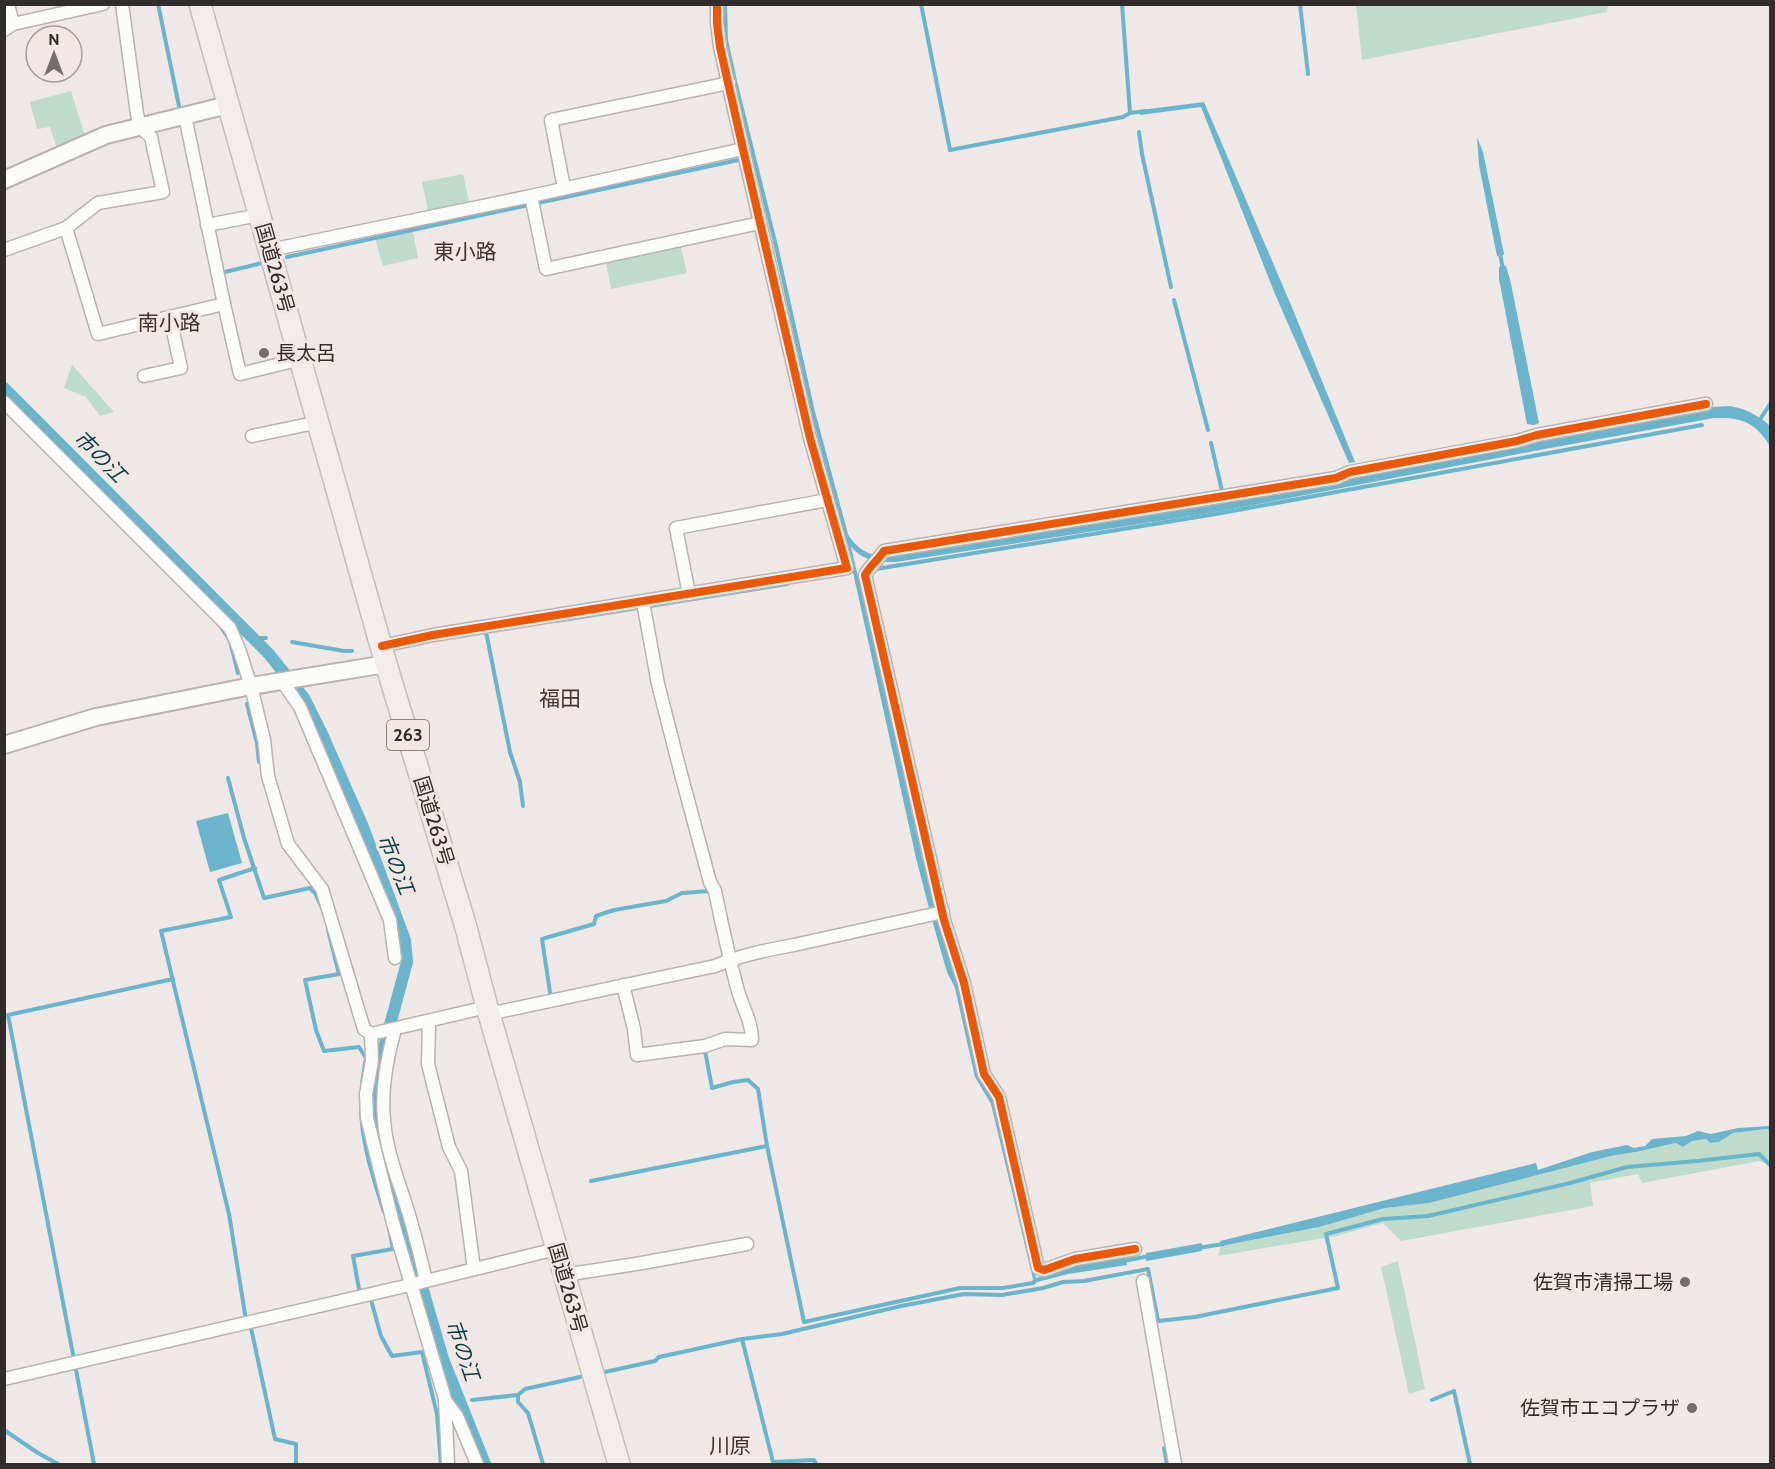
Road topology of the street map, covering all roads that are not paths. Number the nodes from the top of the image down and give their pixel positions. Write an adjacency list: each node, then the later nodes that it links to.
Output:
1 (8, 4): 6 (street)
2 (103, 4): 6 (street)
3 (122, 4): 10 (street)
4 (201, 4): 8 (highway, 国道263号 / 263)
5 (717, 4): 7 (street)
6 (9, 27)
7 (729, 83): 11 (street); 13 (street)
8 (228, 105): 9 (street); 15 (highway, 国道263号 / 263)
9 (185, 116): 10 (street); 17 (street)
10 (140, 127): 12 (street); 18 (street)
11 (745, 155): 13 (street); 16 (street)
12 (4, 180)
13 (564, 188): 14 (street)
14 (532, 202): 16 (street); 20 (street)
15 (260, 215): 17 (street); 20 (highway, 国道263号 / 263)
16 (760, 223): 29 (street)
17 (207, 225): 21 (street)
18 (66, 228): 19 (street); 22 (street)
19 (4, 250)
20 (270, 250): 23 (highway, 国道263号 / 263)
21 (224, 304): 22 (street); 23 (street)
22 (171, 317): 24 (street)
23 (301, 359): 27 (highway, 国道263号 / 263)
24 (144, 376)
25 (4, 402): 34 (street)
26 (1706, 404): 36 (street)
27 (319, 422): 28 (street); 32 (highway, 国道263号 / 263)
28 (252, 436)
29 (827, 500): 30 (street); 30 (street)
30 (688, 594): 31 (street)
31 (644, 607): 32 (street); 38 (street)
32 (384, 655): 33 (street); 40 (highway, 国道263号 / 263)
33 (290, 680): 34 (street); 37 (street)
34 (251, 686): 35 (street); 43 (street)
35 (4, 745)
36 (937, 913): 38 (street); 46 (street)
37 (395, 958)
38 (730, 960): 39 (street); 39 (street)
39 (624, 989): 40 (street)
40 (487, 1007): 41 (street); 45 (highway, 国道263号 / 263)
41 (429, 1021): 42 (street); 47 (street)
42 (395, 1029): 43 (street); 49 (street)
43 (376, 1033): 51 (street)
44 (747, 1244): 48 (street)
45 (556, 1249): 47 (street); 48 (highway, 国道263号 / 263)
46 (1135, 1250)
47 (474, 1269): 49 (street)
48 (564, 1275): 56 (highway, 国道263号 / 263)
49 (426, 1281): 51 (street)
50 (1143, 1281): 57 (street)
51 (410, 1285): 52 (street); 53 (street)
52 (4, 1379)
53 (445, 1399): 54 (street); 55 (street)
54 (448, 1464)
55 (477, 1464)
56 (619, 1464)
57 (1175, 1464)

